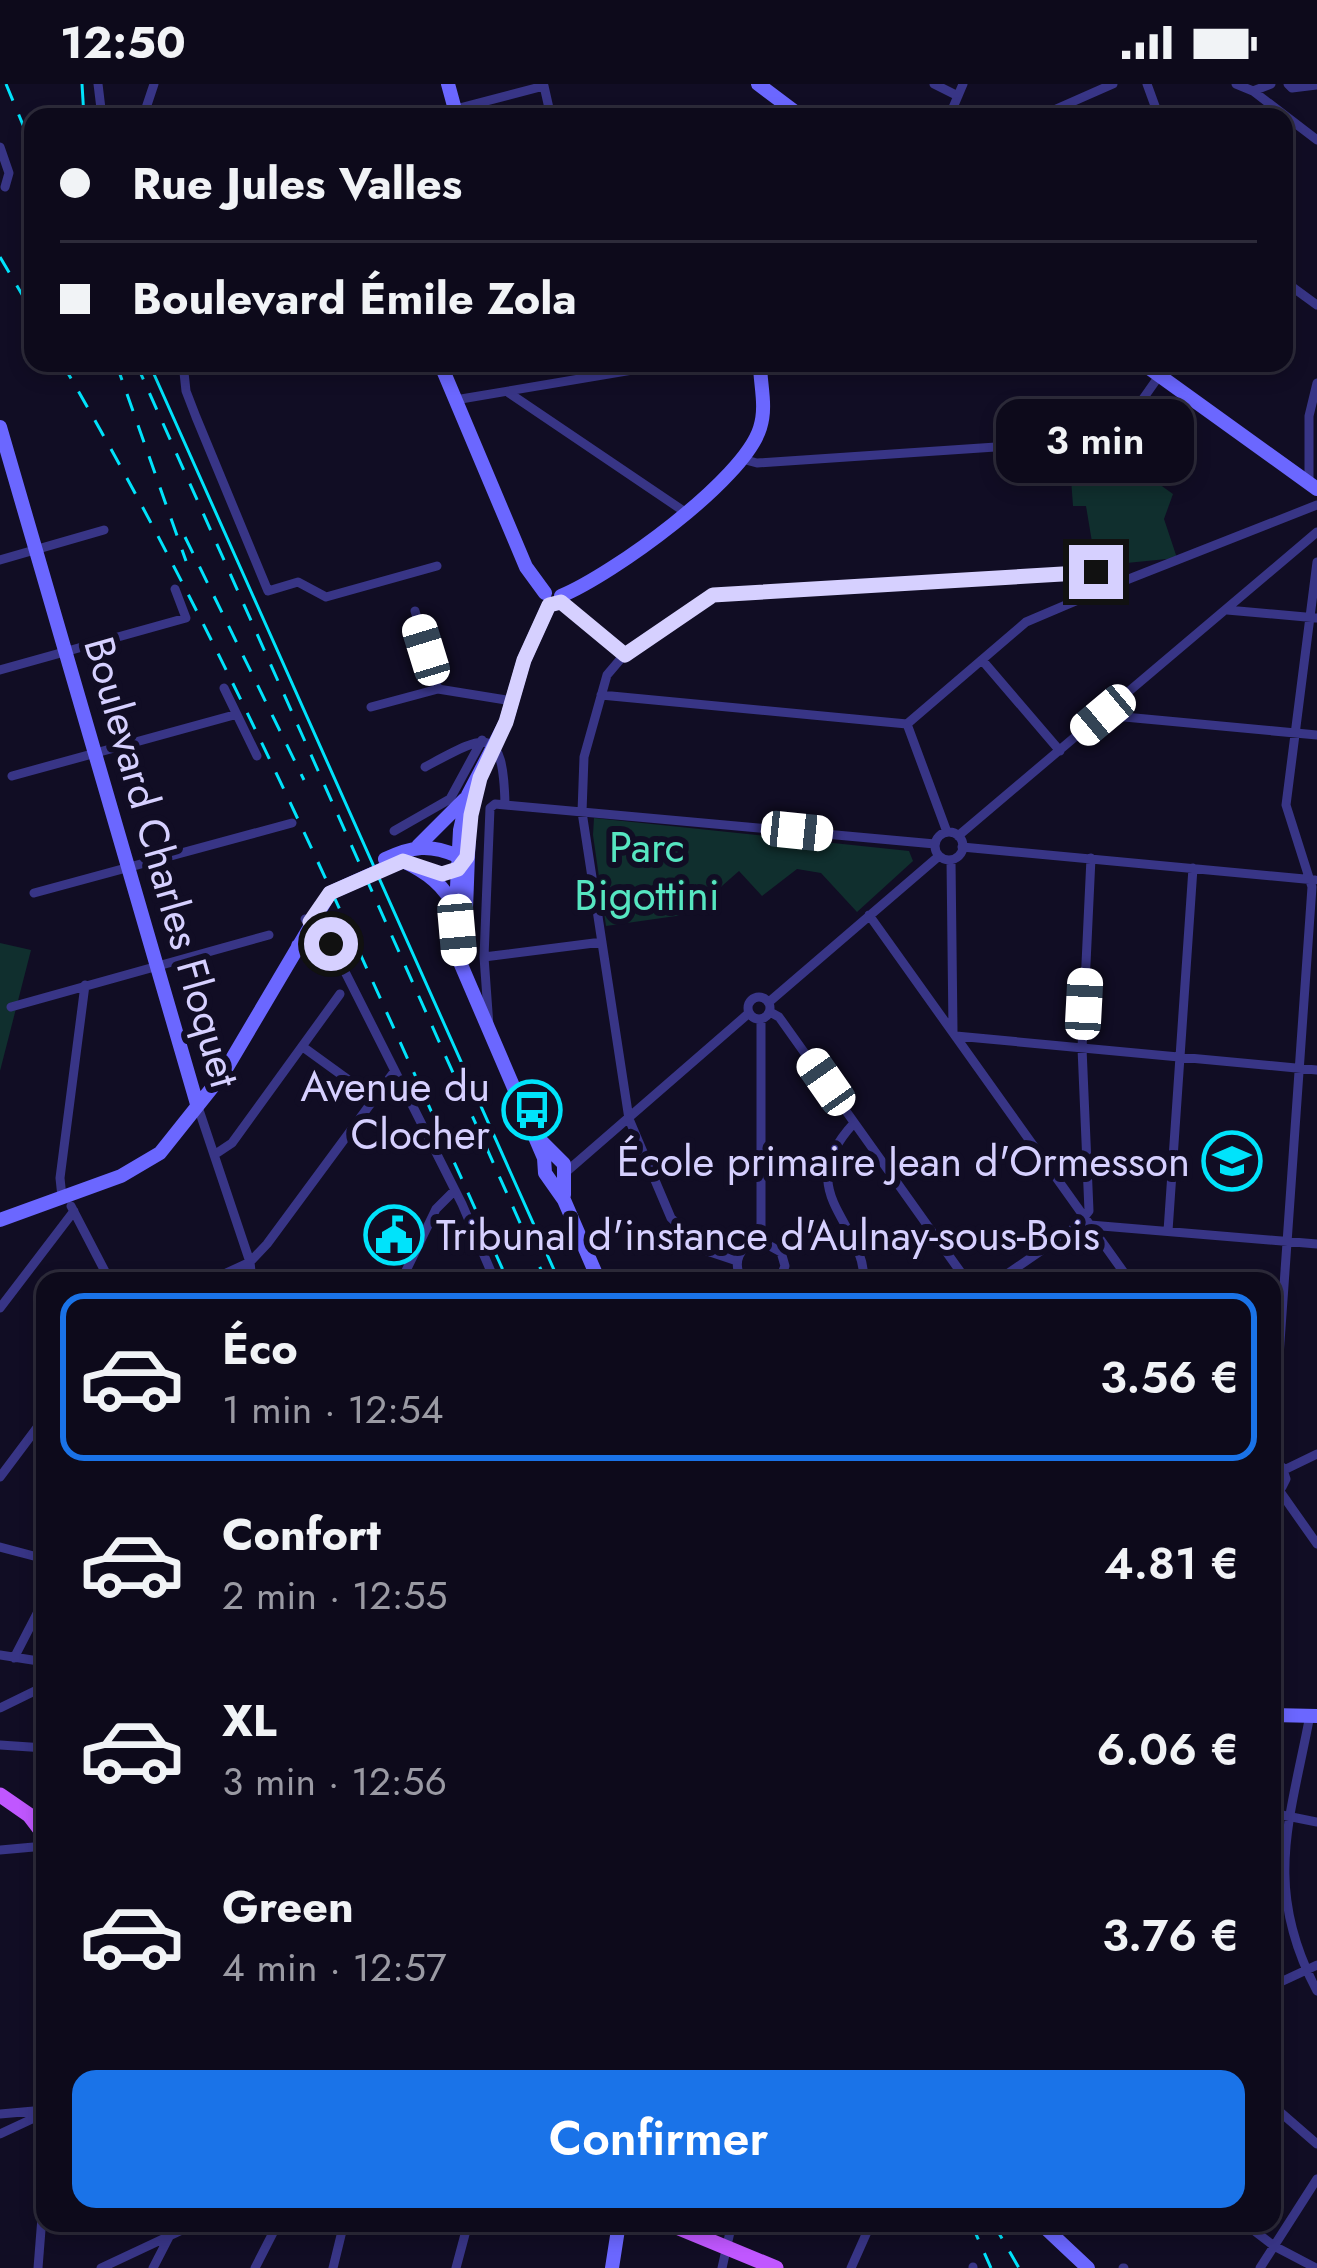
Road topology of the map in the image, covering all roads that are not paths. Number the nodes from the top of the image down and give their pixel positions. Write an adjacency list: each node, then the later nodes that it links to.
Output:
1 (758, 84): 13 (street)
2 (934, 84): 11 (street)
3 (963, 84): 11 (street)
4 (1113, 84): 15 (street)
5 (1236, 84): 10 (street)
6 (1271, 84): 10 (street)
7 (1288, 84): 8 (street)
8 (1317, 85)
9 (544, 86): 12 (street)
10 (1253, 91): 16 (street)
11 (958, 96): 14 (street)
12 (472, 108)
13 (790, 108)
14 (953, 108)
15 (1058, 108)
16 (1275, 108)
17 (1293, 122): 18 (street)
18 (1317, 140)
19 (0, 147): 20 (street)
20 (5, 187)
21 (184, 372): 41 (street)
22 (443, 372): 29 (street)
23 (624, 372): 28 (street)
24 (760, 372): 32 (street)
25 (1154, 372): 26 (street)
26 (1160, 376): 32 (street); 33 (street)
27 (1317, 383): 33 (street)
28 (509, 393): 29 (street); 35 (street)
29 (454, 400): 44 (street)
30 (0, 427): 31 (street, Boulevard Charles Floquet)
31 (7, 456): 38 (street, Boulevard Charles Floquet)
32 (742, 459): 35 (street)
33 (1313, 486)
34 (1317, 505): 42 (street)
35 (685, 512): 44 (street)
36 (104, 530): 38 (street)
37 (1317, 532): 45 (street)
38 (37, 549): 39 (street); 48 (street, Boulevard Charles Floquet)
39 (0, 560)
40 (1317, 562): 47 (street)
41 (436, 566)
42 (1106, 588): 49 (street); 50 (street)
43 (175, 590): 48 (street)
44 (554, 599): 49 (street); 55 (street)
45 (1226, 610): 47 (street); 58 (street)
46 (415, 611): 53 (street)
47 (1313, 618): 60 (street)
48 (66, 651): 51 (street); 64 (street, Boulevard Charles Floquet)
49 (625, 655): 54 (street)
50 (982, 660): 59 (street); 63 (street)
51 (0, 670)
52 (224, 688): 57 (street)
53 (438, 688): 55 (street); 56 (street)
54 (601, 694): 59 (street); 71 (street)
55 (512, 701): 62 (street)
56 (371, 707)
57 (234, 715): 64 (street); 65 (street)
58 (1103, 715): 60 (street); 63 (street)
59 (908, 724): 74 (street)
60 (1294, 733): 61 (street); 83 (street)
61 (1317, 735)
62 (489, 743): 66 (street); 68 (street); 70 (street); 73 (street)
63 (1060, 751): 74 (street)
64 (97, 753): 67 (street); 81 (street, Boulevard Charles Floquet)
65 (257, 756)
66 (425, 767)
67 (12, 776)
68 (480, 778): 69 (street); 80 (street)
69 (468, 795): 76 (street); 80 (street)
70 (505, 804): 71 (street); 92 (street)
71 (582, 812): 75 (street); 89 (street)
72 (292, 823): 81 (street)
73 (394, 831)
74 (956, 838): 75 (street); 77 (street); 78 (street)
75 (935, 844): 77 (street)
76 (418, 846): 79 (street); 80 (street)
77 (945, 858): 86 (street); 100 (street)
78 (1090, 858): 82 (street); 102 (street)
79 (393, 862): 80 (street); 85 (street); 87 (street, bridge)
80 (462, 864): 85 (street); 99 (street)
81 (128, 865): 84 (street); 93 (street, Boulevard Charles Floquet)
82 (1193, 868): 83 (street); 103 (street)
83 (1314, 880): 104 (street)
84 (34, 892)
85 (457, 914): 99 (street)
86 (869, 915): 97 (street); 100 (street)
87 (307, 921): 90 (street); 91 (street); 108 (street)
88 (269, 935): 93 (street)
89 (602, 942): 92 (street); 111 (street)
90 (331, 944): 91 (street); 107 (street)
91 (298, 946): 108 (street)
92 (484, 957): 99 (street)
93 (157, 968): 94 (street); 106 (street, Boulevard Charles Floquet)
94 (85, 986): 96 (street); 118 (street)
95 (340, 994): 101 (street)
96 (10, 1007)
97 (767, 1011): 98 (street); 98 (street); 112 (street); 123 (street)
98 (749, 1013): 111 (street)
99 (488, 1026): 115 (street)
100 (954, 1034): 102 (street); 121 (street)
101 (303, 1047): 109 (street); 114 (street)
102 (1082, 1048): 103 (street); 121 (street)
103 (1180, 1058): 104 (street); 122 (street)
104 (1299, 1069): 105 (street); 124 (street)
105 (1317, 1070)
106 (188, 1071): 108 (street); 110 (street, Boulevard Charles Floquet)
107 (394, 1072): 109 (street); 117 (street)
108 (216, 1079): 110 (street)
109 (372, 1097): 127 (street)
110 (197, 1104): 114 (street, Boulevard Charles Floquet); 118 (street)
111 (629, 1119): 113 (street); 126 (street)
112 (854, 1123): 136 (street); 137 (street)
113 (586, 1151): 115 (street); 116 (street)
114 (214, 1155): 127 (street, Boulevard Charles Floquet)
115 (552, 1156): 116 (street)
116 (561, 1178): 133 (street)
117 (455, 1190): 131 (street); 132 (street)
118 (65, 1196): 119 (street); 120 (street)
119 (74, 1211): 128 (street); 140 (street)
120 (0, 1220)
121 (1088, 1222): 122 (street); 138 (street); 139 (street)
122 (1168, 1231): 124 (street)
123 (761, 1241): 126 (street); 135 (street)
124 (1287, 1241): 125 (street); 141 (street)
125 (1317, 1244)
126 (737, 1261): 134 (street)
127 (250, 1262): 129 (street); 130 (street, Boulevard Charles Floquet)
128 (105, 1272)
129 (228, 1272)
130 (251, 1272)
131 (405, 1272)
132 (491, 1272)
133 (595, 1272)
134 (740, 1272)
135 (781, 1272)
136 (863, 1272)
137 (962, 1272)
138 (1011, 1272)
139 (1124, 1272)
140 (0, 1309)
141 (1281, 1328)
142 (36, 1429): 146 (street)
143 (1317, 1454): 145 (street)
144 (1281, 1467): 145 (street)
145 (1284, 1470): 147 (street)
146 (0, 1477)
147 (1281, 1487)
148 (1281, 1499): 149 (street)
149 (1317, 1544)
150 (0, 1547): 151 (street)
151 (36, 1557)
152 (36, 1615): 154 (street)
153 (0, 1655): 154 (street)
154 (14, 1658): 155 (street)
155 (36, 1661)
156 (36, 1690): 157 (street)
157 (0, 1708)
158 (1281, 1715): 159 (street)
159 (1313, 1716): 164 (street)
160 (0, 1745): 161 (street)
161 (36, 1747)
162 (0, 1795): 166 (main road)
163 (1281, 1815): 164 (street)
164 (1288, 1816): 165 (street); 169 (street)
165 (1317, 1822)
166 (36, 1824)
167 (36, 1847): 168 (street)
168 (0, 1850)
169 (1312, 1967): 170 (street); 171 (street)
170 (1281, 1982)
171 (1317, 1991)
172 (36, 2112): 174 (street)
173 (1281, 2113): 177 (street)
174 (0, 2114)
175 (36, 2116): 176 (street)
176 (0, 2134)
177 (1317, 2144)
178 (1317, 2179): 193 (street)
179 (41, 2232): 195 (street)
180 (179, 2232): 191 (street)
181 (274, 2232): 198 (street)
182 (342, 2232): 199 (street)
183 (466, 2232): 200 (street)
184 (618, 2232): 201 (street)
185 (687, 2232): 192 (main road)
186 (715, 2232): 192 (street)
187 (729, 2232): 194 (street)
188 (867, 2232): 204 (street)
189 (1050, 2232): 205 (street)
190 (1256, 2232): 193 (street)
191 (169, 2237): 196 (street); 197 (street)
192 (703, 2239): 194 (main road)
193 (1274, 2246): 206 (street); 207 (street)
194 (725, 2248): 202 (street); 203 (main road)
195 (38, 2268)
196 (101, 2268)
197 (153, 2268)
198 (256, 2268)
199 (332, 2268)
200 (456, 2268)
201 (612, 2268)
202 (722, 2268)
203 (776, 2268)
204 (851, 2268)
205 (1088, 2268)
206 (1260, 2268)
207 (1316, 2268)

